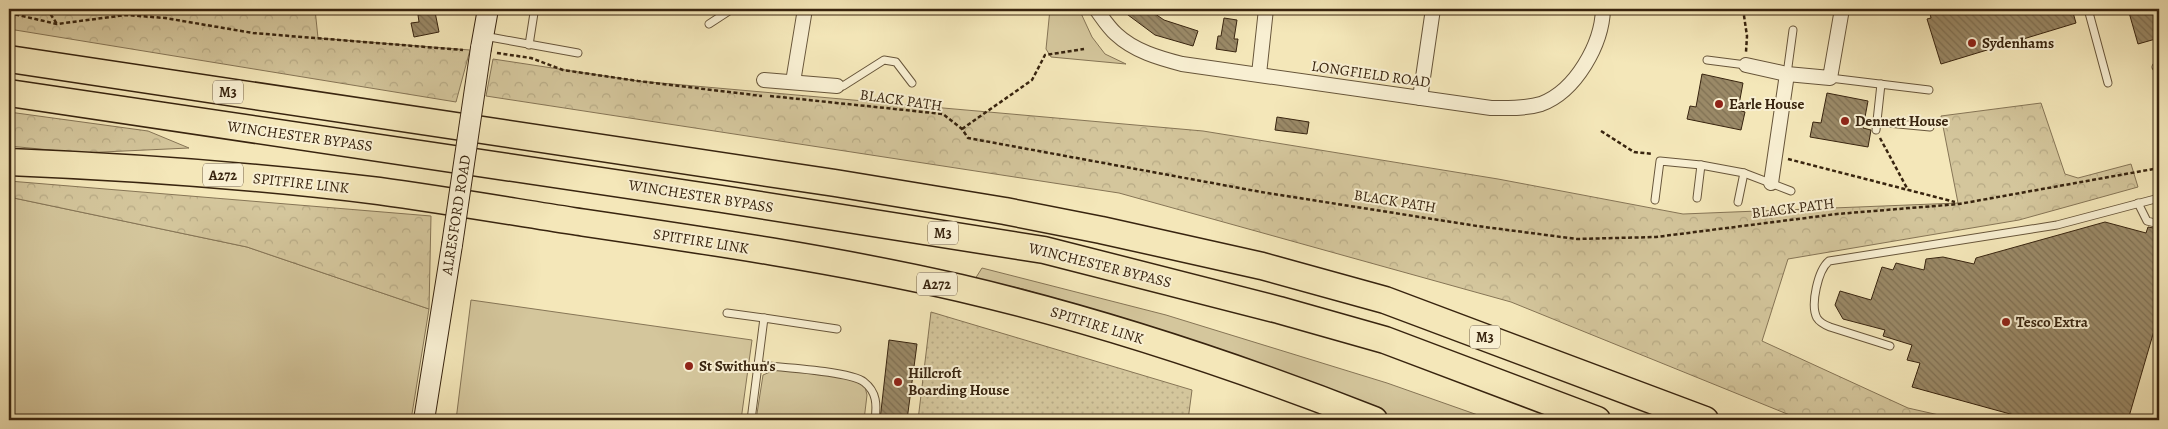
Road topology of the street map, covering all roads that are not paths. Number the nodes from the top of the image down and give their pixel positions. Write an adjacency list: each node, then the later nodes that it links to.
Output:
1 (488, 9): 14 (main road, ALRESFORD ROAD)
2 (732, 9): 11 (lane)
3 (805, 9): 23 (street)
4 (1096, 9): 19 (street, LONGFIELD ROAD)
5 (1266, 9): 19 (street)
6 (1433, 9): 30 (street)
7 (1604, 9): 30 (street, LONGFIELD ROAD)
8 (1842, 9): 21 (street)
9 (2088, 9): 25 (lane)
10 (534, 14): 13 (lane)
11 (709, 24)
12 (1793, 30): 20 (lane)
13 (529, 45): 14 (lane); 15 (lane)
14 (481, 47): 50 (main road, ALRESFORD ROAD, bridge)
15 (578, 53)
16 (9, 59): 55 (highway, WINCHESTER BYPASS / M3)
17 (1707, 60): 18 (lane)
18 (1746, 64): 20 (street)
19 (1259, 74): 30 (street, LONGFIELD ROAD)
20 (1787, 74): 21 (street); 37 (street)
21 (1830, 78): 26 (lane)
22 (764, 80): 23 (street)
23 (793, 82): 27 (street)
24 (912, 83): 27 (lane)
25 (2108, 83)
26 (1881, 84): 28 (lane); 31 (lane)
27 (837, 86)
28 (1929, 90)
29 (9, 93): 54 (highway, WINCHESTER BYPASS / M3)
30 (1420, 98)
31 (1877, 122): 32 (lane); 33 (lane)
32 (1930, 127)
33 (1876, 130)
34 (9, 162): 53 (highway, SPITFIRE LINK / A272)
35 (1701, 166): 36 (lane); 39 (lane); 41 (lane)
36 (1744, 173): 37 (lane); 42 (lane)
37 (1771, 183): 38 (lane)
38 (1791, 191)
39 (1697, 198)
40 (2159, 198): 43 (lane)
41 (1655, 200)
42 (1738, 202)
43 (2138, 203): 44 (lane); 48 (lane)
44 (2159, 224)
45 (728, 313): 46 (lane)
46 (764, 318): 47 (lane); 49 (lane)
47 (836, 329)
48 (1890, 346)
49 (758, 365): 51 (lane); 52 (lane)
50 (424, 420)
51 (750, 420)
52 (875, 420)
53 (1374, 420)
54 (1597, 420)
55 (1705, 420)

